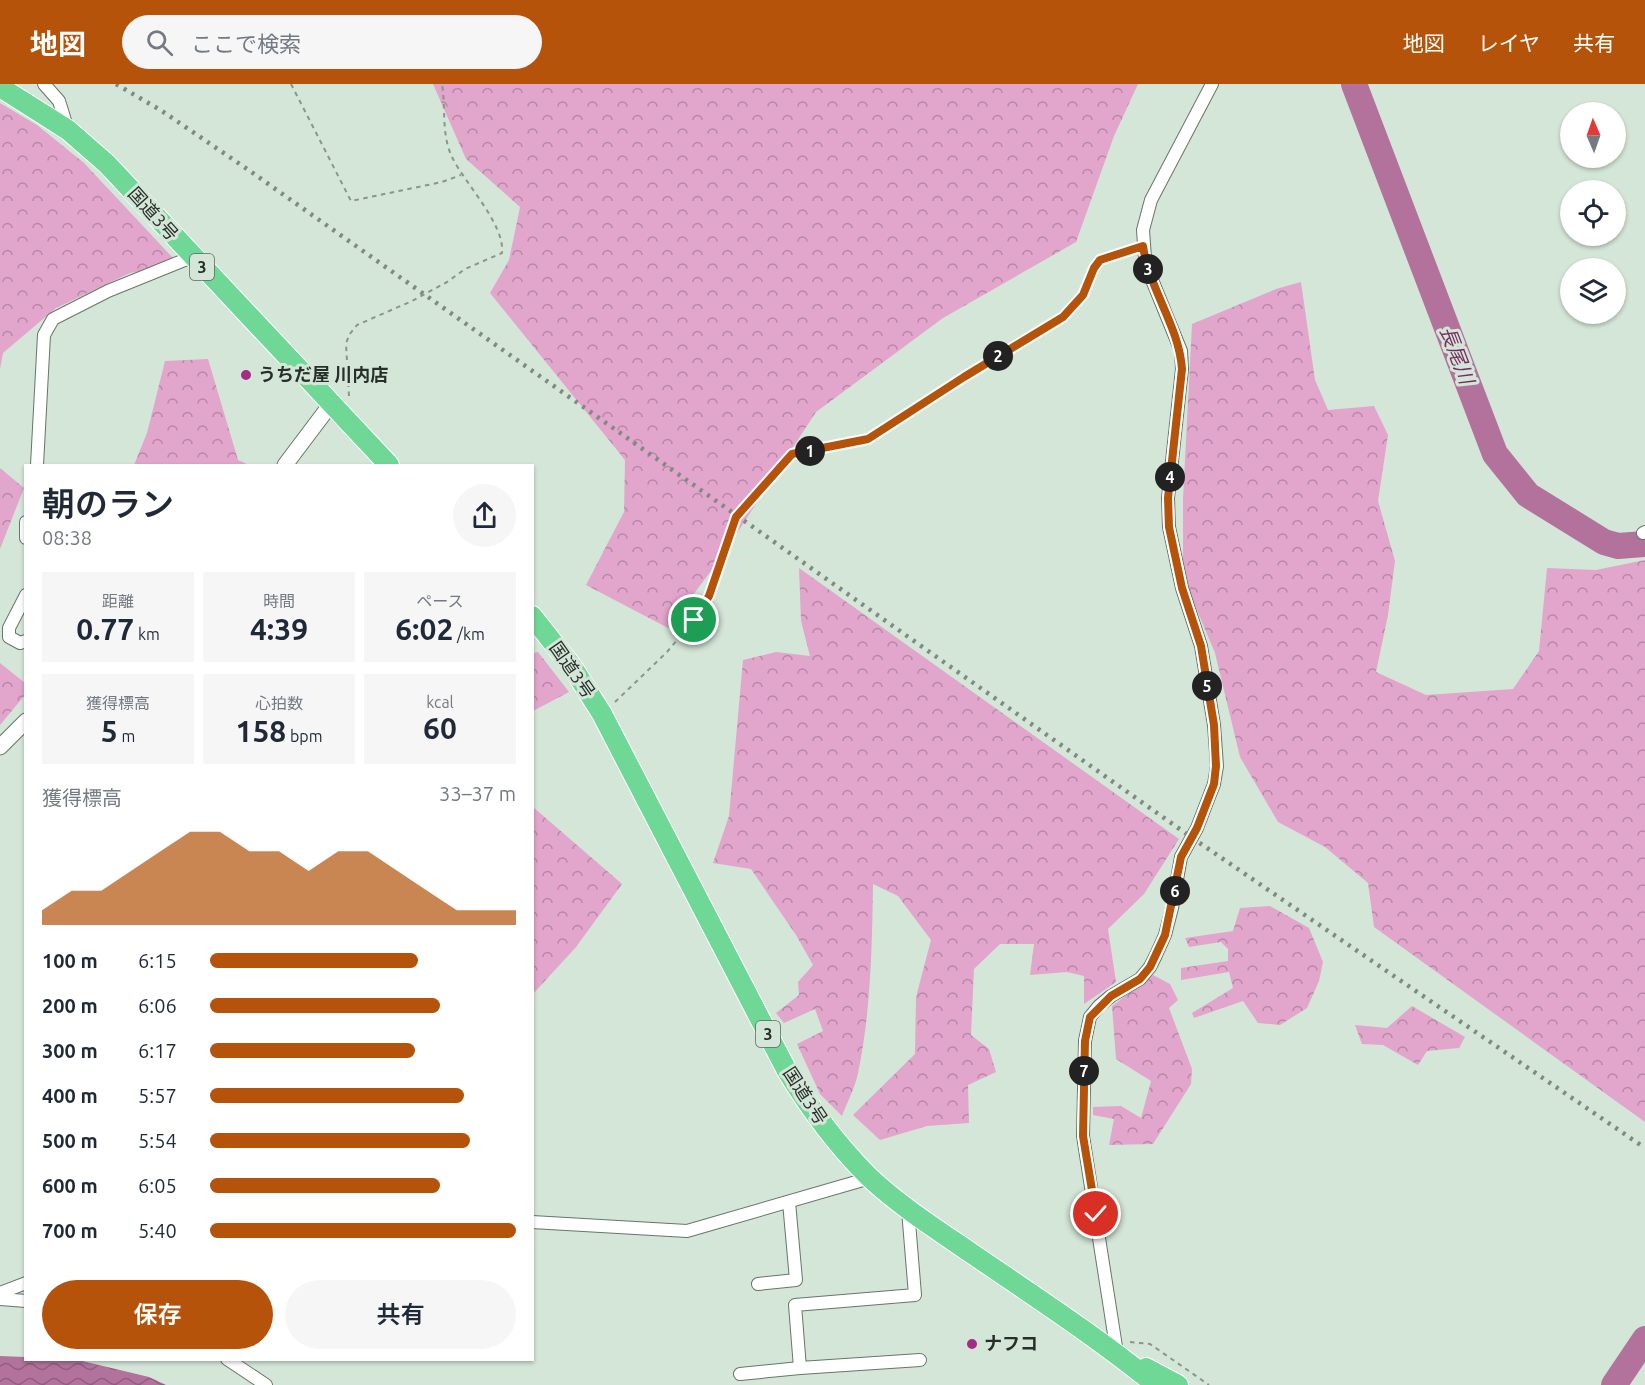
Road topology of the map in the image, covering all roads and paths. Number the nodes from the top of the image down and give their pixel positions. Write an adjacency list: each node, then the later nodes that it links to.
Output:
1 (44, 84): 6 (street)
2 (291, 84): 7 (path)
3 (442, 84): 7 (path)
4 (1212, 84): 8 (street)
5 (0, 87): 6 (highway, 国道3号 / 3)
6 (68, 130): 9 (highway, 国道3号 / 3)
7 (461, 175): 11 (path)
8 (1143, 246): 18 (path); 30 (street)
9 (192, 257): 10 (highway, 国道3号 / 3); 12 (street)
10 (331, 404): 11 (highway, 国道3号 / 3); 13 (street)
11 (346, 420): 14 (highway, 国道3号 / 3)
12 (37, 464)
13 (286, 464)
14 (388, 464)
15 (24, 599): 17 (street)
16 (534, 619): 18 (highway, 国道3号 / 3)
17 (24, 642)
18 (602, 714): 21 (highway, 国道3号 / 3)
19 (24, 723): 20 (street)
20 (0, 747)
21 (870, 1178): 22 (street); 23 (highway, 国道3号 / 3)
22 (789, 1202): 24 (street); 26 (street)
23 (908, 1210): 30 (highway, 国道3号 / 3); 33 (street)
24 (534, 1222)
25 (24, 1284): 27 (street)
26 (758, 1284)
27 (0, 1293)
28 (0, 1299): 29 (street)
29 (24, 1301)
30 (1117, 1353): 36 (highway, 国道3号 / 3); 37 (highway, 国道3号 / 3)
31 (920, 1360): 33 (street)
32 (230, 1361): 35 (street)
33 (800, 1368): 34 (street)
34 (740, 1374)
35 (266, 1385)
36 (1156, 1385)
37 (1178, 1385)

